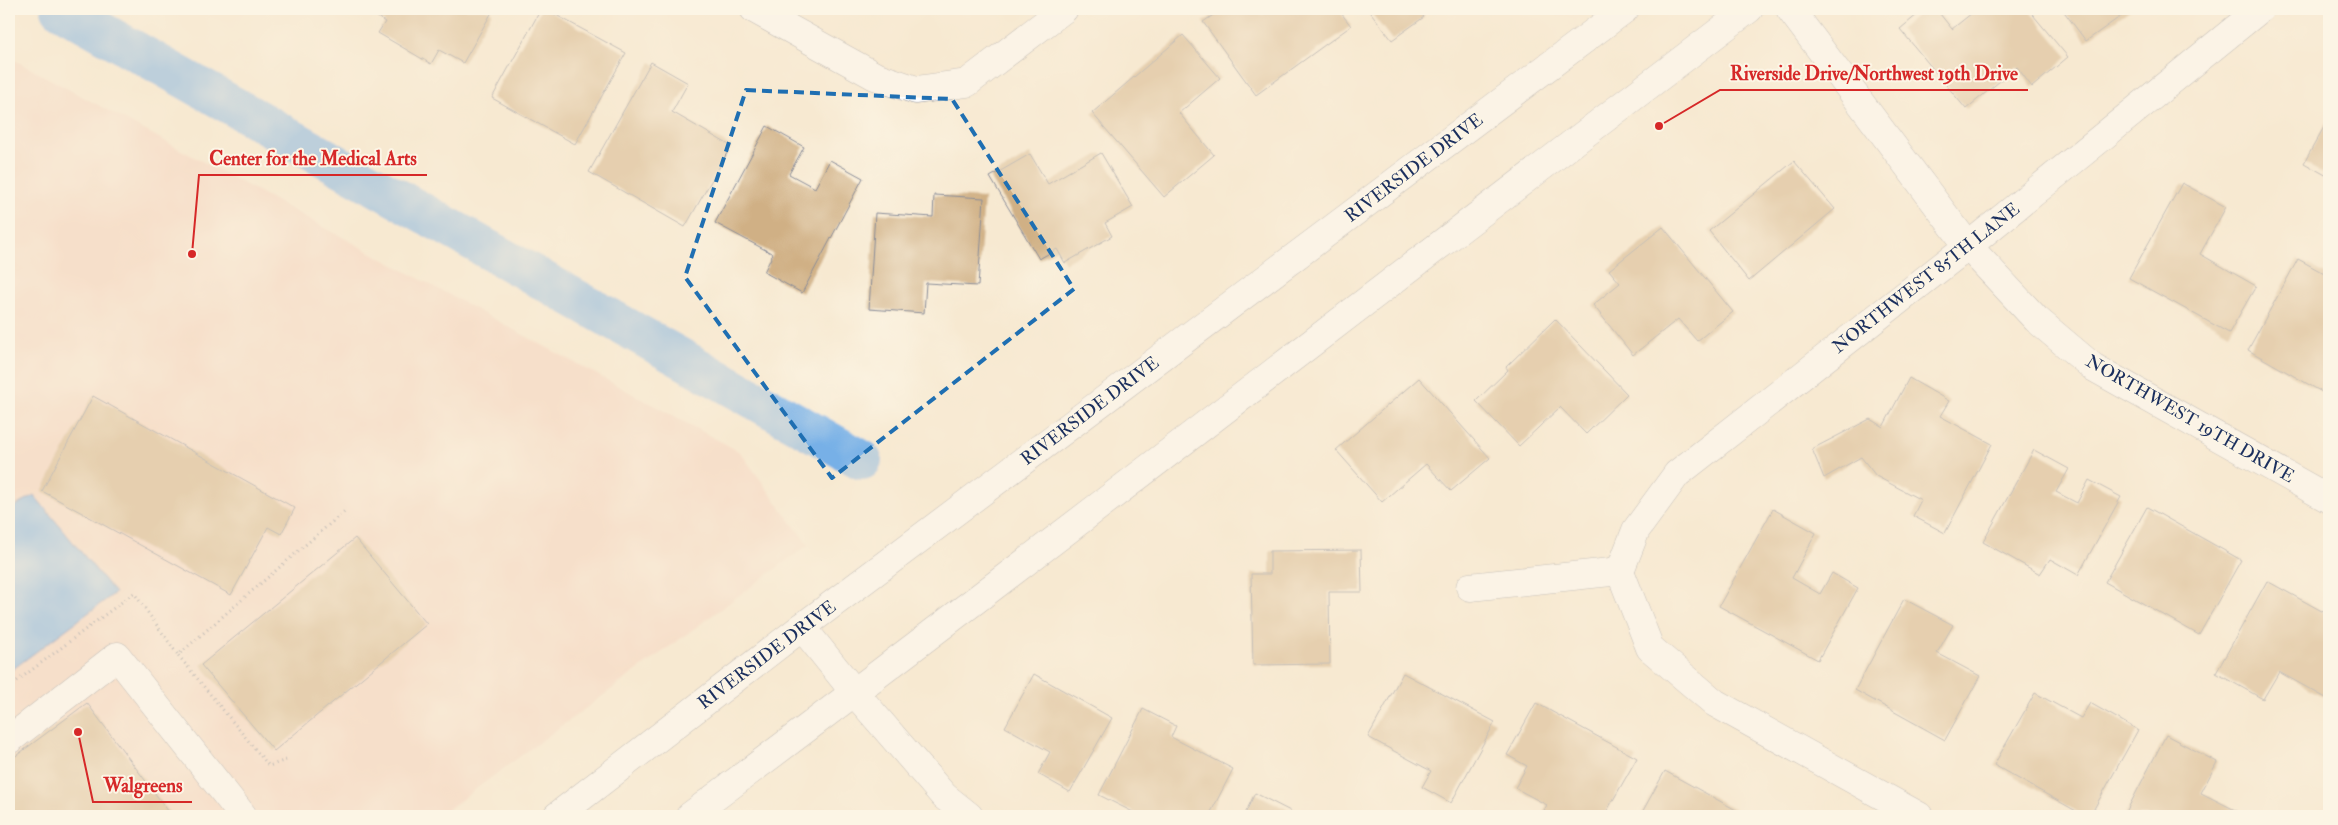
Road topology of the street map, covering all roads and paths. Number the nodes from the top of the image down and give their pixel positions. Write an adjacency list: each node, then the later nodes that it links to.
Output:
1 (754, 9): 2 (street)
2 (1064, 9)
3 (1625, 9): 12 (street, RIVERSIDE DRIVE)
4 (1749, 9): 13 (street)
5 (1790, 9): 7 (street, NORTHWEST 19TH DRIVE)
6 (2260, 9): 7 (street, NORTHWEST 85TH LANE)
7 (1968, 246): 8 (street, NORTHWEST 19TH DRIVE); 10 (street, NORTHWEST 85TH LANE)
8 (2329, 499)
9 (347, 509): 15 (path)
10 (1620, 570): 11 (street); 20 (street)
11 (1470, 587)
12 (802, 628): 13 (street); 17 (street, RIVERSIDE DRIVE)
13 (855, 693): 18 (street); 19 (street)
14 (9, 740): 16 (street)
15 (286, 760)
16 (243, 816)
17 (557, 816)
18 (690, 816)
19 (969, 816)
20 (1919, 816)

